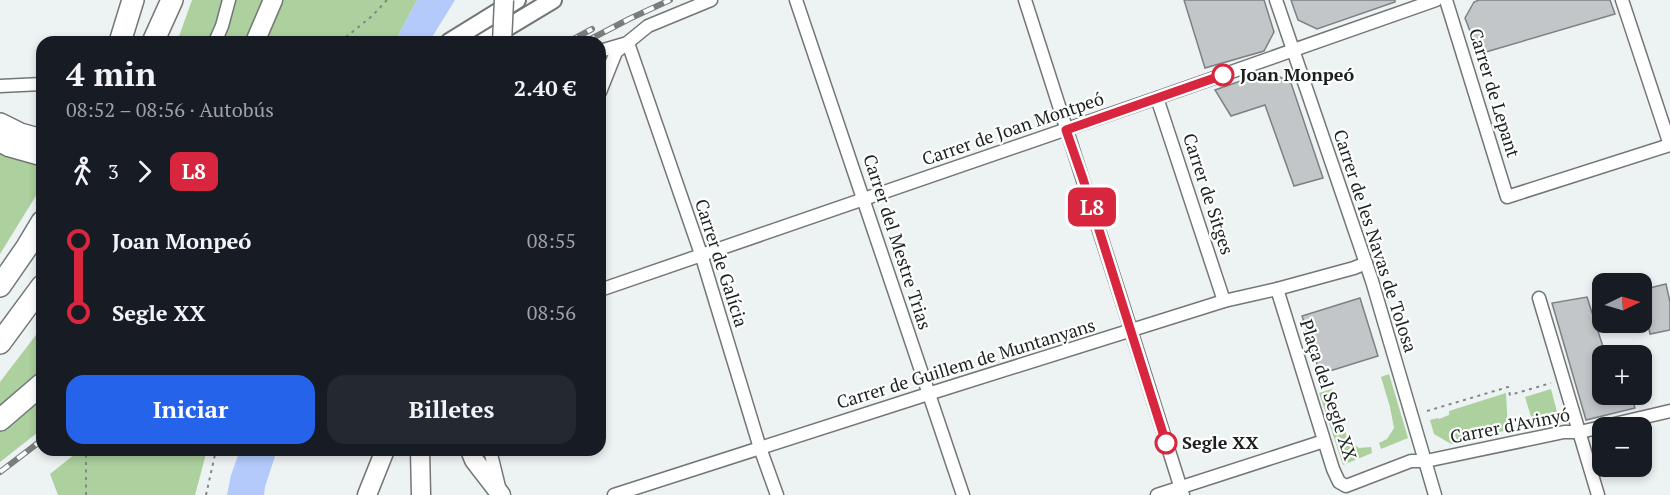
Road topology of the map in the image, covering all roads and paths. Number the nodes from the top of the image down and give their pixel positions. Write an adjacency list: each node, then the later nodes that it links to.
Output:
1 (120, 0): 20 (highway)
2 (133, 0): 21 (highway)
3 (166, 0): 19 (highway)
4 (172, 0): 19 (highway)
5 (230, 0): 22 (street)
6 (387, 0): 25 (path)
7 (495, 0): 28 (main road)
8 (504, 0): 29 (main road, bridge)
9 (517, 0): 26 (main road)
10 (553, 0): 27 (main road)
11 (711, 0): 30 (street)
12 (796, 0): 43 (street, Carrer del Mestre Trias)
13 (1025, 0): 38 (street)
14 (1276, 0): 32 (street, Carrer de les Navas de Tolosa)
15 (1436, 0): 32 (street, Carrer de Joan Montpeó)
16 (1446, 0): 41 (street, Carrer de Lepant)
17 (1622, 0): 41 (street)
18 (271, 6): 23 (main road); 24 (main road)
19 (156, 34)
20 (111, 36)
21 (122, 36)
22 (218, 36)
23 (258, 36)
24 (264, 36)
25 (347, 36)
26 (459, 36)
27 (493, 36)
28 (494, 36)
29 (502, 36)
30 (628, 43): 31 (street); 33 (street); 45 (street, Carrer de Galícia)
31 (606, 49)
32 (1292, 50): 36 (street, Carrer de Joan Montpeó); 46 (street, Carrer de les Navas de Tolosa)
33 (606, 77)
34 (36, 84): 35 (street)
35 (0, 86)
36 (1157, 98): 38 (street, Carrer de Joan Montpeó); 52 (street, Carrer de Sitges)
37 (0, 124): 39 (highway)
38 (1066, 130): 43 (street, Carrer de Joan Montpeó); 53 (street)
39 (36, 138)
40 (0, 141): 42 (highway)
41 (1670, 145)
42 (36, 153)
43 (864, 199): 45 (street, Carrer de Joan Montpeó); 57 (street, Carrer del Mestre Trias)
44 (36, 232): 47 (highway)
45 (701, 254): 48 (street, Carrer de Joan Montpeó); 63 (street, Carrer de Galícia)
46 (1366, 263): 49 (street, Carrer de Guillem de Muntanyans); 71 (street, Carrer de les Navas de Tolosa)
47 (0, 286)
48 (606, 288)
49 (1277, 289): 52 (street, Carrer de Guillem de Muntanyans); 62 (street, Plaça del Segle XX)
50 (36, 294): 54 (highway)
51 (1539, 298): 61 (street)
52 (1224, 301): 53 (street, Carrer de Guillem de Muntanyans)
53 (1132, 331): 57 (street, Carrer de Guillem de Muntanyans); 73 (street)
54 (0, 343)
55 (1547, 384): 58 (path)
56 (36, 389): 60 (highway)
57 (928, 394): 63 (street, Carrer de Guillem de Muntanyans); 80 (street, Carrer del Mestre Trias)
58 (1427, 411)
59 (1670, 411): 61 (street, Carrer d'Avinyó)
60 (0, 420)
61 (1580, 432): 71 (street, Carrer d'Avinyó); 83 (street)
62 (1324, 441): 71 (street, Plaça del Segle XX); 73 (street)
63 (760, 448): 78 (street, Carrer de Guillem de Muntanyans); 79 (street, Carrer de Galícia)
64 (86, 456): 74 (path)
65 (215, 456): 75 (path)
66 (383, 456): 76 (main road)
67 (421, 456): 72 (main road)
68 (431, 456): 72 (main road)
69 (472, 456): 77 (main road)
70 (491, 456): 77 (street)
71 (1426, 461): 82 (street, Carrer de les Navas de Tolosa)
72 (426, 489)
73 (1181, 491): 81 (street)
74 (86, 495)
75 (206, 495)
76 (367, 495)
77 (501, 495)
78 (614, 495)
79 (777, 495)
80 (963, 495)
81 (1157, 495)
82 (1435, 495)
83 (1598, 495)

